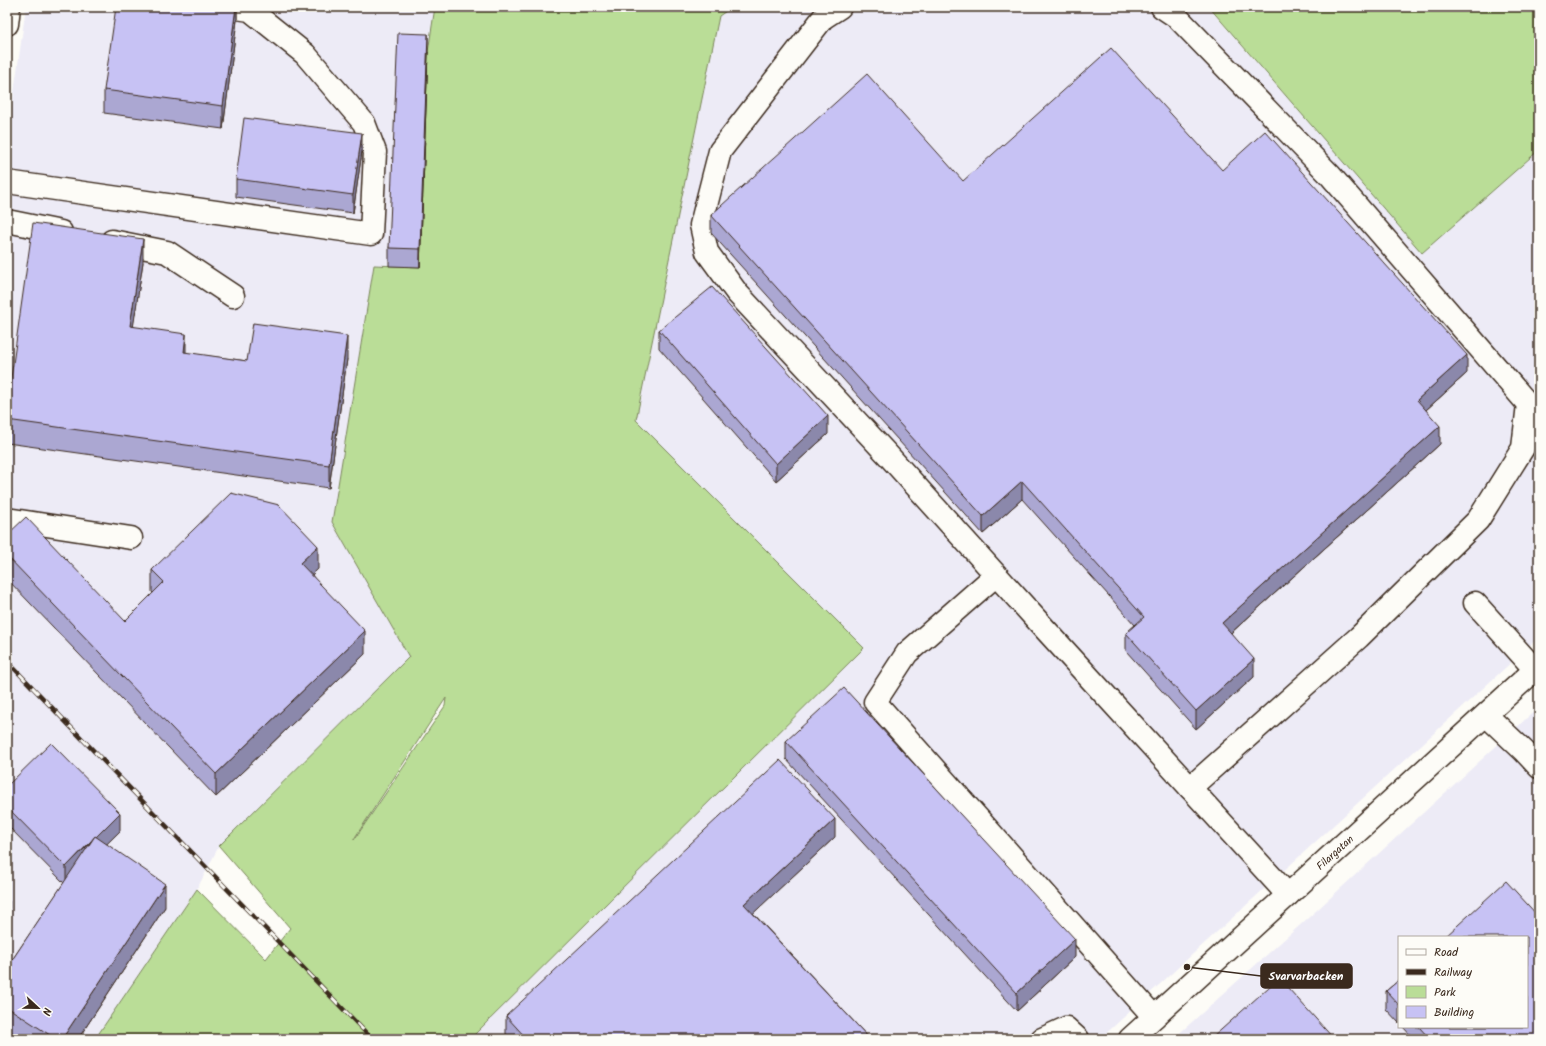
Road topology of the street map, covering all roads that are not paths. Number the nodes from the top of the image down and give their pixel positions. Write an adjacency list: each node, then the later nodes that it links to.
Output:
1 (9, 7): 5 (street)
2 (230, 7): 6 (street)
3 (840, 7): 11 (street)
4 (1162, 7): 16 (street)
5 (7, 24)
6 (7, 182)
7 (7, 221): 8 (street)
8 (233, 296)
9 (7, 520): 10 (street)
10 (131, 538)
11 (996, 575): 16 (street); 18 (street)
12 (1475, 603): 13 (street)
13 (1538, 670): 14 (street, Filargatan)
14 (1486, 715): 15 (street); 17 (street, Filargatan)
15 (1539, 767)
16 (1190, 788): 17 (street)
17 (1288, 895): 18 (street, Filargatan)
18 (1154, 1017): 21 (street, Filargatan)
19 (1042, 1039): 20 (street)
20 (1078, 1039)
21 (1130, 1039)

